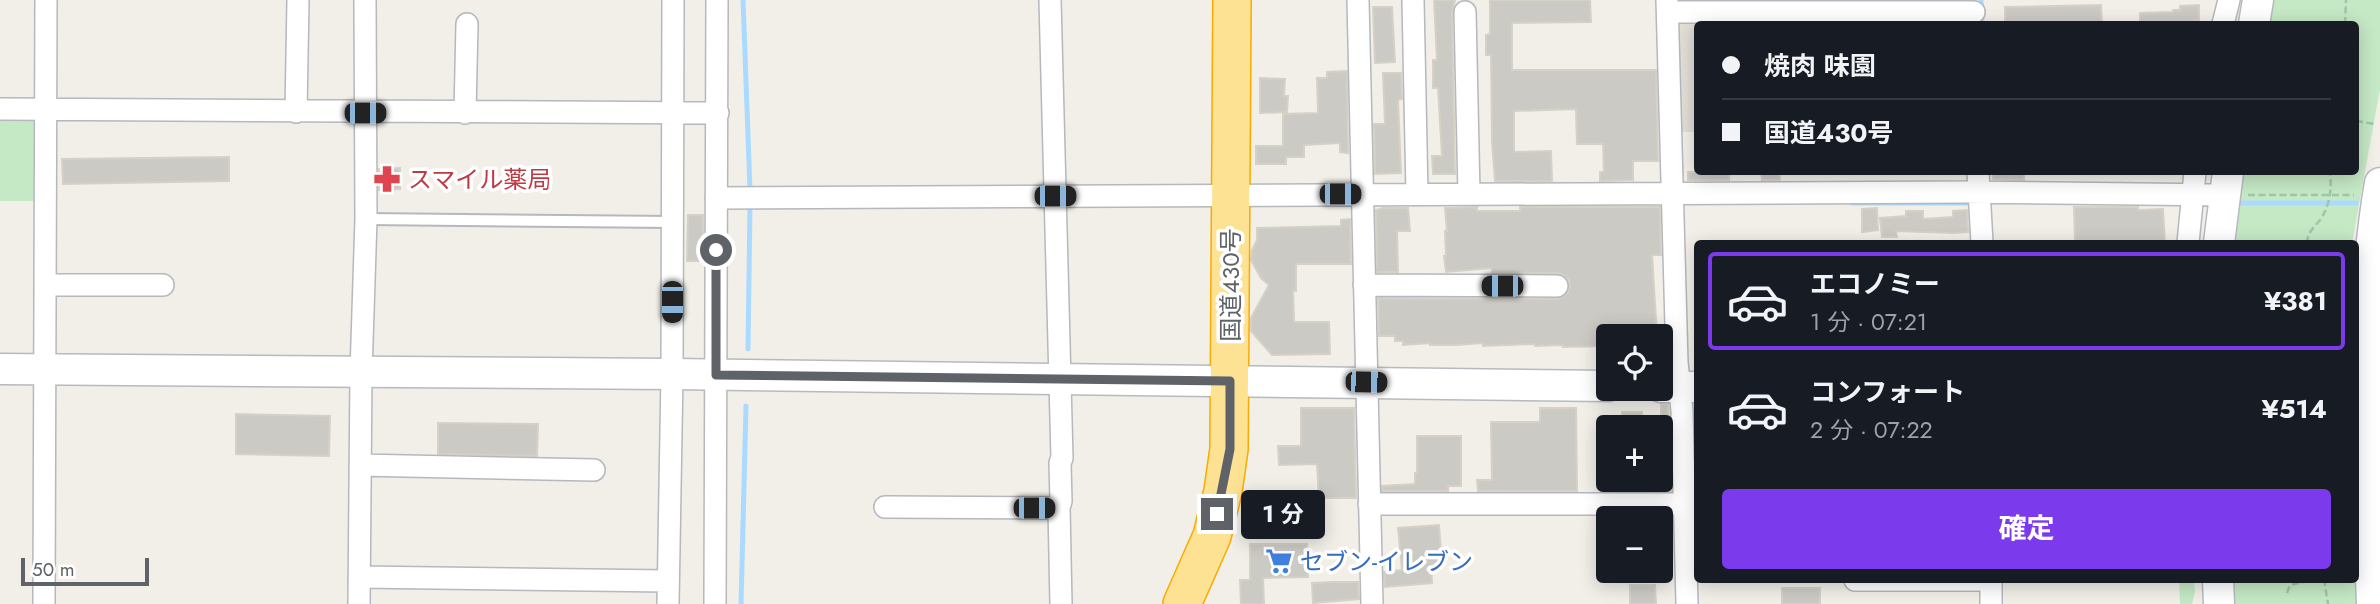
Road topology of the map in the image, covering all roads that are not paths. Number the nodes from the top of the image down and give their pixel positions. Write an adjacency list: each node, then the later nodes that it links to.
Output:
1 (46, 0): 19 (street)
2 (298, 0): 20 (street)
3 (365, 0): 21 (street)
4 (673, 0): 24 (street)
5 (717, 0): 25 (street)
6 (1050, 0): 37 (street)
7 (1214, 0): 30 (highway, 国道430号)
8 (1233, 0): 30 (highway, 国道430号)
9 (1358, 0): 31 (street)
10 (1412, 0): 32 (street)
11 (2229, 0): 16 (street)
12 (2258, 0): 17 (street)
13 (1667, 6): 15 (street); 34 (street)
14 (1465, 12): 33 (street)
15 (1974, 12)
16 (2224, 21)
17 (2254, 21)
18 (467, 24): 22 (street)
19 (49, 107): 20 (street); 23 (street); 43 (street)
20 (296, 107): 21 (street)
21 (365, 107): 22 (street); 38 (street)
22 (466, 107): 24 (street)
23 (0, 109)
24 (676, 110): 25 (street); 39 (street)
25 (718, 113): 36 (street)
26 (2195, 175): 35 (street)
27 (2229, 187): 35 (street); 42 (street)
28 (2374, 192): 57 (street)
29 (1983, 193): 34 (street); 35 (street); 40 (street)
30 (1220, 194): 31 (street); 37 (street); 53 (highway, 国道430号)
31 (1363, 194): 32 (street); 45 (street)
32 (1417, 194): 33 (street)
33 (1469, 194): 34 (street)
34 (1673, 194): 56 (street)
35 (2192, 195): 41 (street)
36 (716, 198): 37 (street); 51 (street)
37 (1055, 202): 52 (street)
38 (366, 219): 39 (lane); 49 (street)
39 (672, 222): 50 (street)
40 (1982, 240)
41 (2189, 240)
42 (2220, 240)
43 (51, 285): 44 (street); 48 (street)
44 (163, 285)
45 (1364, 285): 46 (street); 54 (street)
46 (1557, 286)
47 (0, 369): 48 (street)
48 (45, 369): 49 (street); 69 (street)
49 (361, 373): 50 (street); 58 (street)
50 (671, 374): 51 (street); 65 (street)
51 (716, 375): 52 (street); 72 (street)
52 (1060, 378): 53 (street); 63 (street)
53 (1219, 380): 54 (street); 74 (highway, 国道430号); 75 (highway, 国道430号)
54 (1366, 382): 55 (street); 60 (street)
55 (1596, 386)
56 (1679, 387): 61 (street)
57 (2370, 404): 81 (street)
58 (360, 465): 59 (street); 64 (street)
59 (594, 470)
60 (1369, 504): 61 (street); 76 (street)
61 (1684, 504): 77 (street)
62 (885, 507): 63 (street)
63 (1059, 508): 73 (street)
64 (359, 577): 65 (street); 70 (street)
65 (668, 582): 71 (street)
66 (1991, 583): 78 (street)
67 (2216, 583): 79 (street)
68 (2218, 583): 80 (street)
69 (44, 604)
70 (359, 604)
71 (668, 604)
72 (715, 604)
73 (1061, 604)
74 (1159, 604)
75 (1182, 604)
76 (1372, 604)
77 (1687, 604)
78 (1991, 604)
79 (2206, 604)
80 (2219, 604)
81 (2372, 604)

